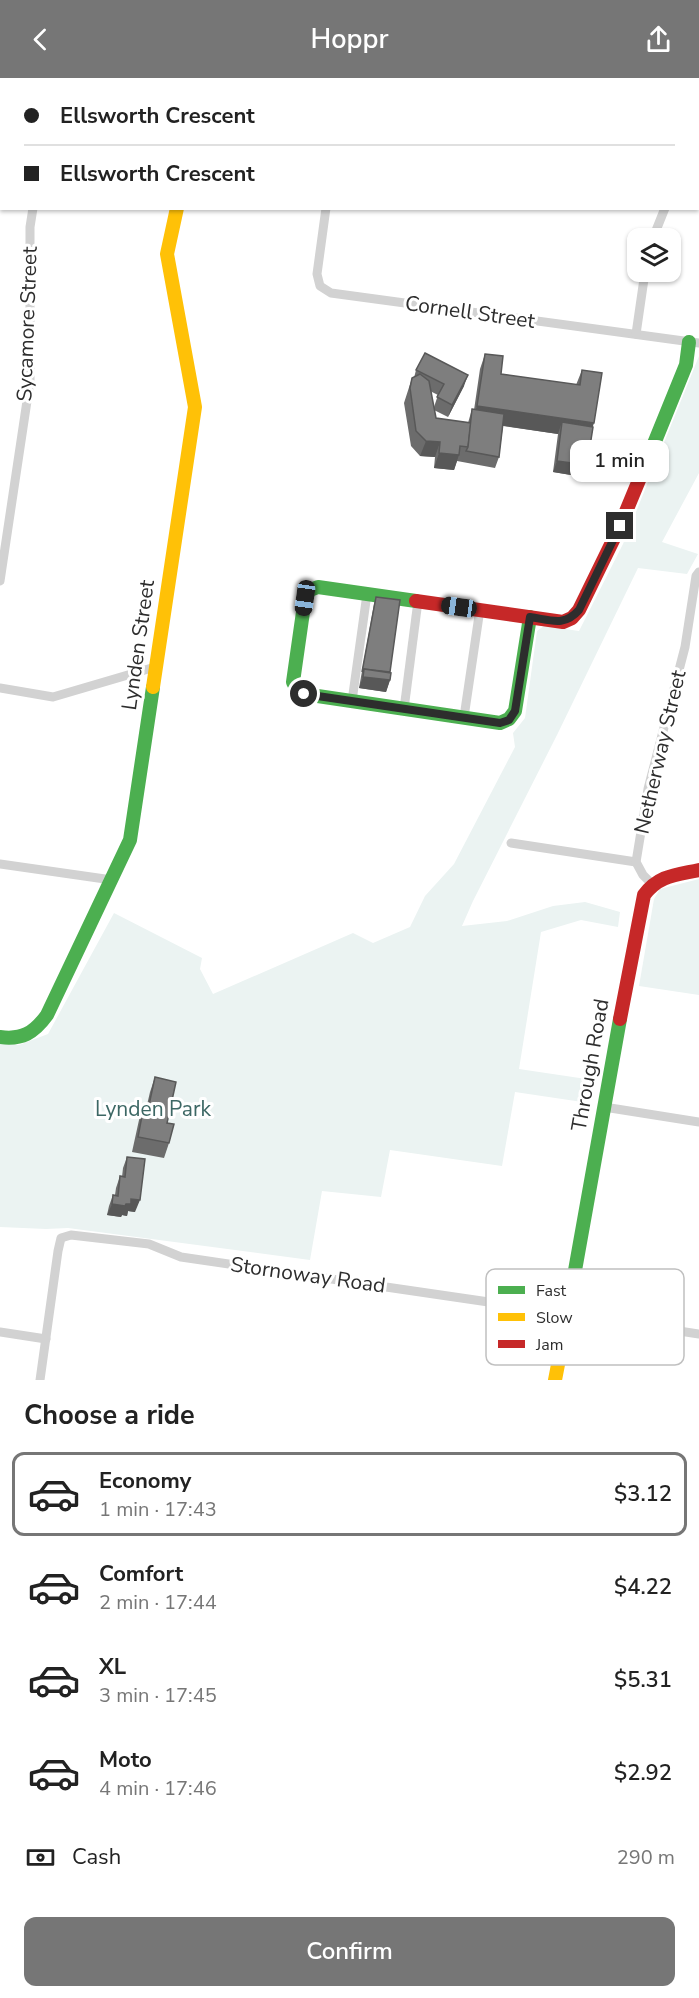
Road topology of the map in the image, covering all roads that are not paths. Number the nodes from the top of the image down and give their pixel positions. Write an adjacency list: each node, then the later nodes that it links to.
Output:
1 (33, 210): 10 (street, Sycamore Street)
2 (177, 210): 15 (street, Lynden Street)
3 (326, 210): 7 (street, Cornell Street)
4 (664, 210): 5 (street)
5 (657, 228)
6 (644, 282): 7 (street)
7 (636, 334): 8 (street, Cornell Street)
8 (694, 342): 14 (street)
9 (699, 572): 21 (street, Netherway Street)
10 (0, 581)
11 (368, 594): 12 (street); 17 (street); 17 (street)
12 (418, 601): 13 (street); 18 (street)
13 (480, 609): 14 (street); 19 (street)
14 (530, 617): 19 (street)
15 (155, 668): 16 (street); 24 (street, Lynden Street)
16 (0, 688)
17 (352, 701): 18 (street)
18 (404, 709): 19 (street)
19 (464, 717)
20 (511, 843): 21 (street, Netherway Street)
21 (636, 862): 25 (street, Netherway Street)
22 (0, 864): 24 (street)
23 (699, 870): 25 (street)
24 (112, 880): 26 (street, Lynden Street)
25 (652, 884): 27 (street, Through Road)
26 (0, 1037)
27 (604, 1107): 28 (street); 29 (street, Through Road)
28 (699, 1122)
29 (575, 1269)
30 (486, 1302): 34 (street, Stornoway Road)
31 (0, 1332): 34 (street)
32 (684, 1332): 33 (street, Stornoway Road)
33 (699, 1334)
34 (46, 1339): 36 (street)
35 (558, 1365): 37 (street, Through Road)
36 (40, 1380)
37 (555, 1380)

